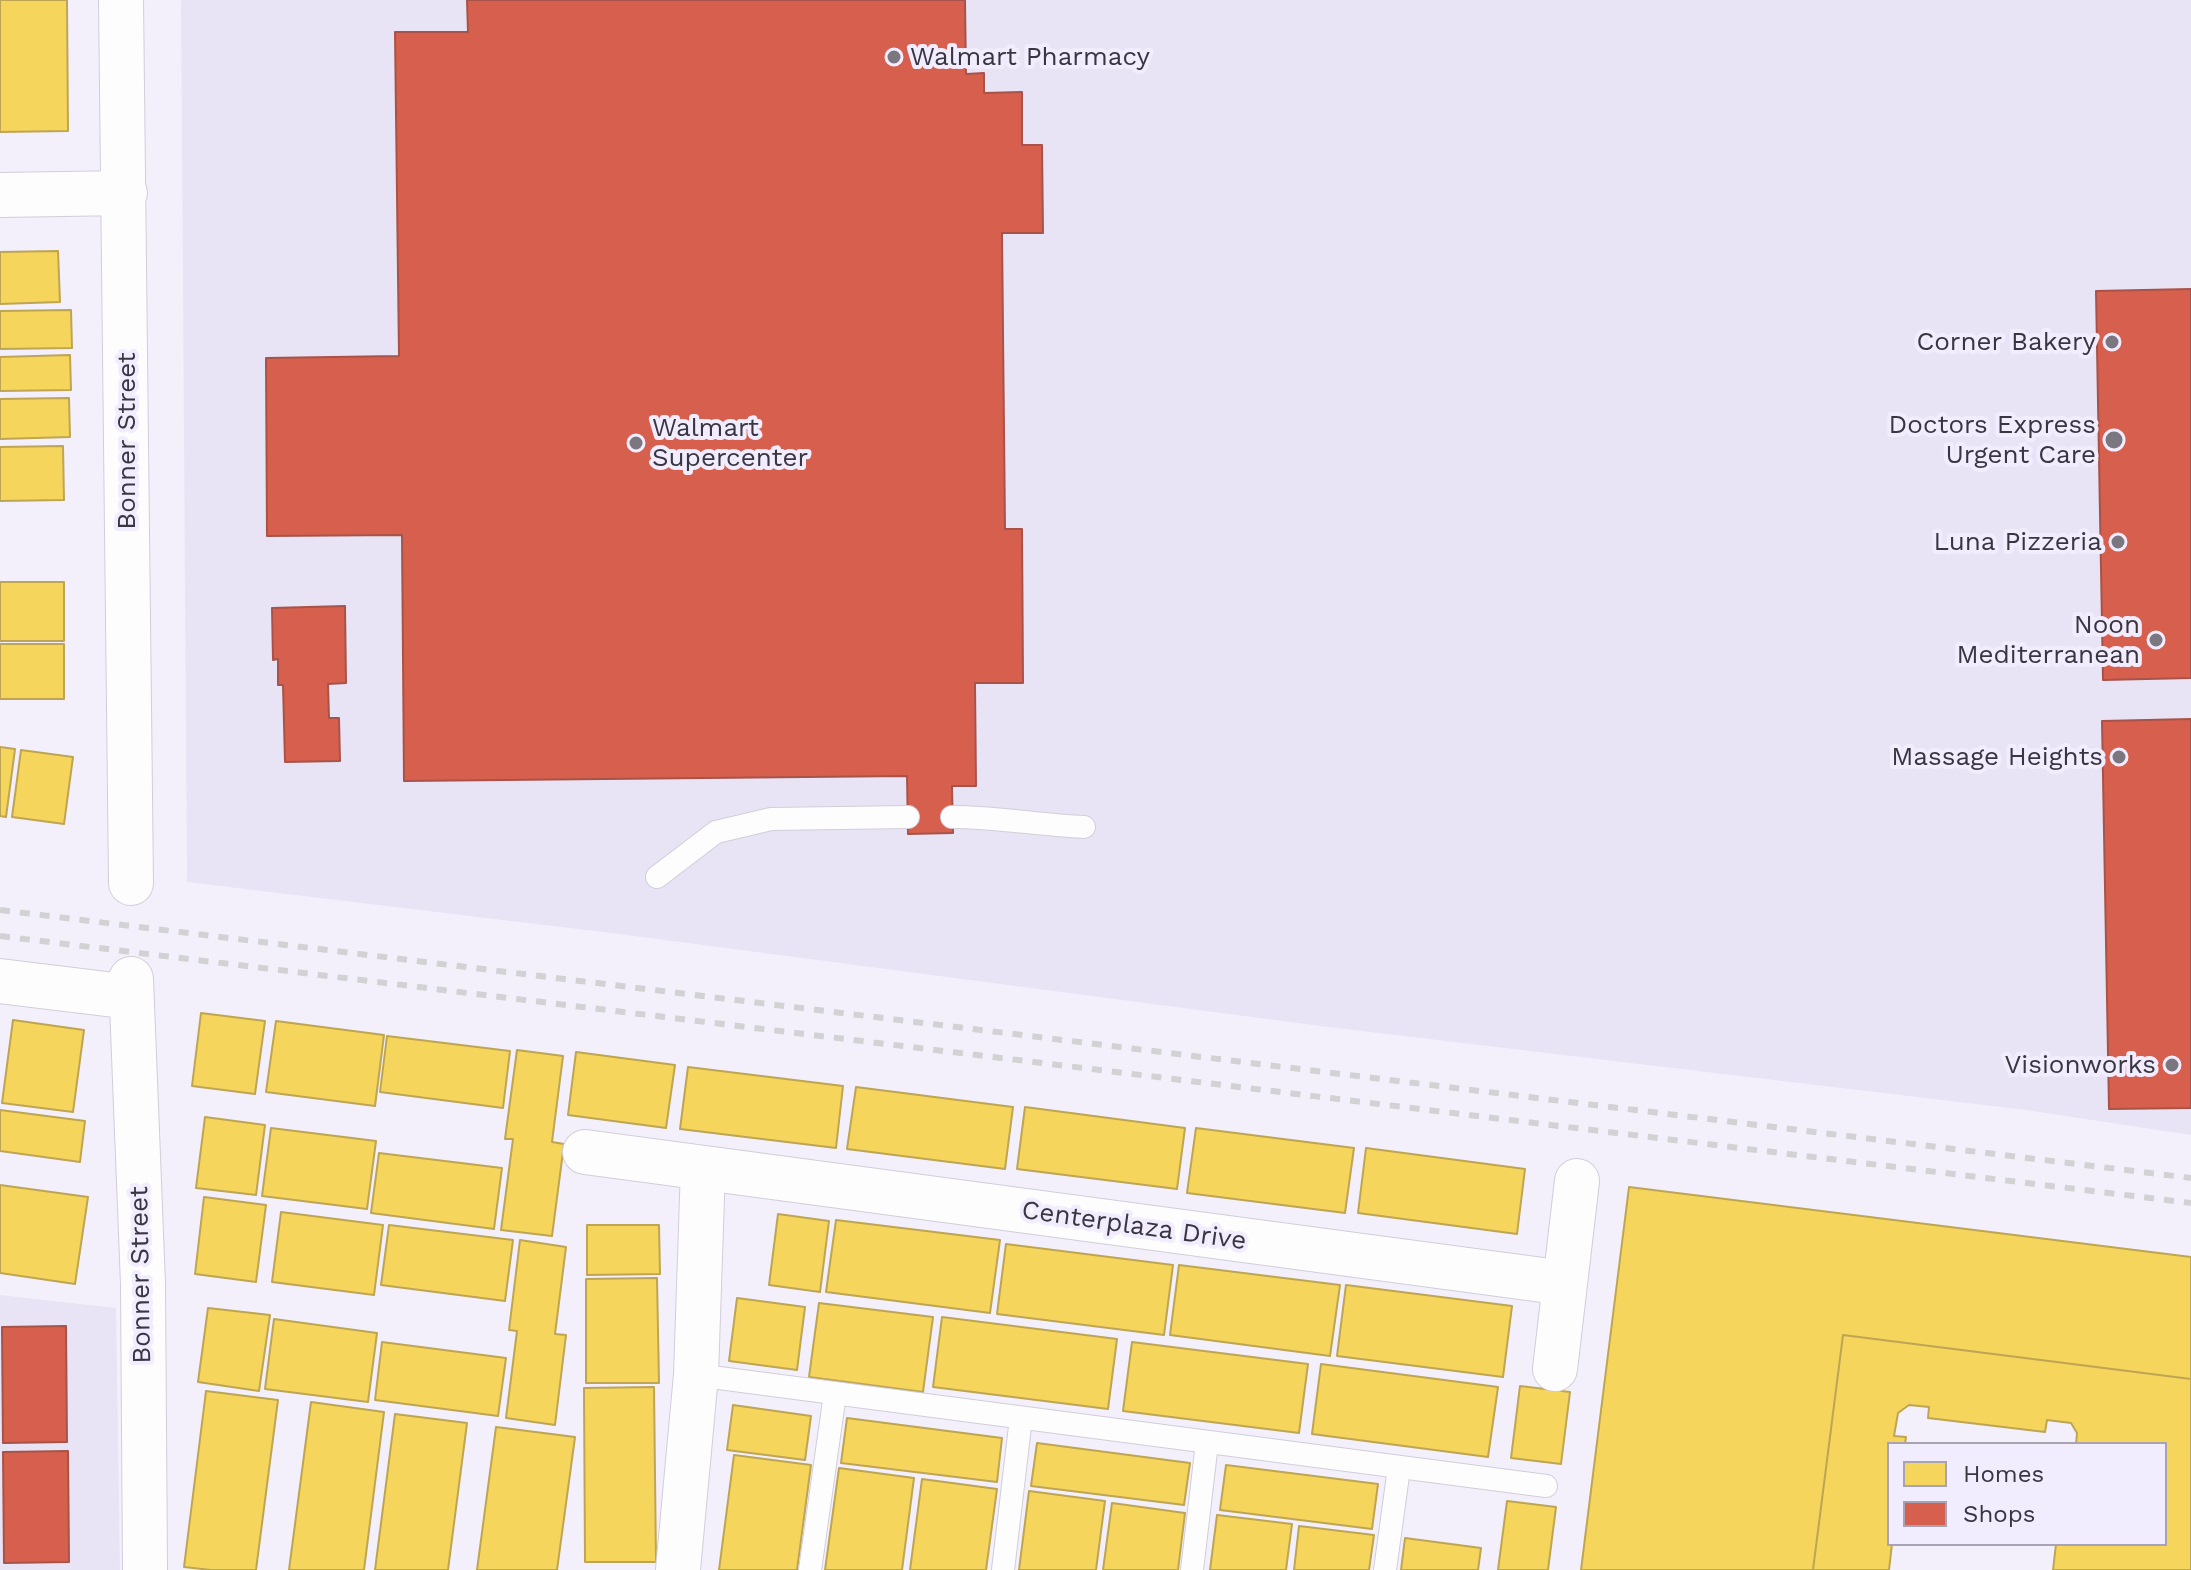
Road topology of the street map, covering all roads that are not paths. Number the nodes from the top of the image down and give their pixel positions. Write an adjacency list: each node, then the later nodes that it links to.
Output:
1 (121, 0): 2 (street, Bonner Street)
2 (125, 193): 3 (street); 8 (street, Bonner Street)
3 (0, 195)
4 (908, 817): 7 (lane)
5 (952, 817): 6 (lane)
6 (1084, 827)
7 (657, 877)
8 (131, 883)
9 (0, 981): 21 (street, Bonner Street)
10 (585, 1152): 11 (street, Centerplaza Drive)
11 (703, 1168): 13 (street, Centerplaza Drive); 15 (street)
12 (1577, 1181): 13 (street)
13 (1565, 1283): 14 (street)
14 (1555, 1369)
15 (696, 1375): 16 (lane); 22 (street)
16 (835, 1394): 17 (lane); 23 (lane)
17 (1021, 1418): 18 (lane); 24 (lane)
18 (1207, 1443): 19 (lane); 25 (lane)
19 (1399, 1468): 20 (lane); 26 (lane)
20 (1546, 1486)
21 (145, 1570)
22 (678, 1570)
23 (810, 1570)
24 (1003, 1570)
25 (1192, 1570)
26 (1385, 1570)

